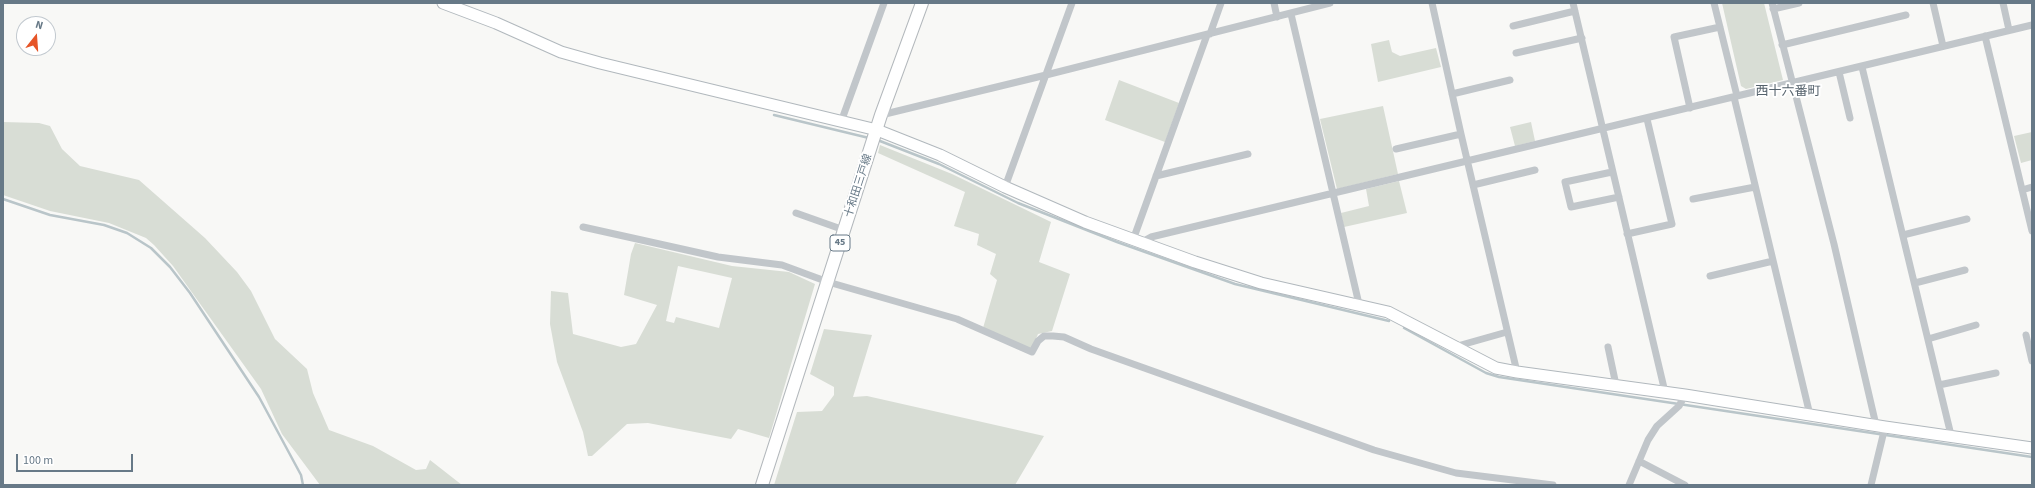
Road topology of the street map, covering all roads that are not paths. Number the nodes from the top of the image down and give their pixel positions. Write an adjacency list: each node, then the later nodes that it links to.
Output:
1 (443, 3): 40 (street)
2 (884, 3): 40 (street)
3 (922, 3): 37 (main road, 十和田三戸線 / 45)
4 (1072, 3): 31 (street)
5 (1221, 3): 23 (street)
6 (1274, 3): 18 (street)
7 (1330, 3): 16 (street)
8 (1432, 3): 34 (street)
9 (1573, 3): 15 (street)
10 (1714, 3): 21 (street)
11 (1799, 3): 14 (street)
12 (1933, 3): 27 (street)
13 (2003, 3): 22 (street)
14 (1772, 6): 26 (street)
15 (1575, 11): 19 (street); 25 (street)
16 (1291, 14): 18 (street); 55 (street)
17 (1906, 15): 26 (street)
18 (1277, 17): 23 (street)
19 (1513, 26)
20 (2032, 26): 22 (street)
21 (1720, 27): 35 (street); 36 (street)
22 (2010, 30): 24 (street)
23 (1208, 35): 31 (street); 49 (street)
24 (1985, 36): 27 (street); 54 (street)
25 (1582, 38): 28 (street); 41 (street)
26 (1782, 45): 33 (street)
27 (1943, 46): 29 (street)
28 (1516, 52)
29 (1862, 67): 30 (street); 64 (street)
30 (1838, 72): 33 (street); 38 (street)
31 (1046, 75): 37 (street); 51 (street)
32 (1510, 80): 34 (street)
33 (1793, 83): 35 (street); 86 (street)
34 (1452, 94): 43 (street)
35 (1735, 97): 36 (street); 52 (street)
36 (1690, 108): 39 (street)
37 (881, 115): 42 (main road, 十和田三戸線 / 45)
38 (1850, 118)
39 (1647, 119): 41 (street); 63 (street)
40 (841, 122): 42 (street)
41 (1602, 129): 46 (street); 48 (street)
42 (877, 130): 51 (street); 61 (main road, 十和田三戸線 / 45)
43 (1460, 134): 44 (street); 46 (street)
44 (1396, 149)
45 (1248, 154): 49 (street)
46 (1467, 161): 50 (street); 55 (street)
47 (1535, 170): 50 (street)
48 (1612, 172): 56 (street); 56 (street)
49 (1156, 176): 65 (street)
50 (1473, 185): 73 (street)
51 (1005, 187): 65 (street)
52 (1755, 187): 57 (street); 66 (street)
53 (2032, 187): 54 (street)
54 (2022, 190): 62 (street)
55 (1334, 194): 65 (street); 71 (street)
56 (1619, 198): 63 (street)
57 (1693, 199)
58 (796, 213): 61 (street)
59 (1967, 218): 64 (street)
60 (583, 227): 69 (street)
61 (844, 230): 69 (main road, 十和田三戸線 / 45)
62 (2032, 231)
63 (1626, 234): 83 (street)
64 (1903, 235): 70 (street)
65 (1137, 241): 71 (street)
66 (1773, 261): 68 (street); 85 (street)
67 (1965, 270): 70 (street)
68 (1710, 276)
69 (828, 282): 90 (main road, 十和田三戸線 / 45); 91 (street)
70 (1915, 283): 75 (street)
71 (1359, 304): 77 (street)
72 (1976, 326): 75 (street)
73 (1507, 332): 77 (street); 79 (street)
74 (2026, 335): 78 (street)
75 (1928, 339): 82 (street)
76 (1608, 346): 81 (street)
77 (1454, 347): 79 (street)
78 (2032, 361)
79 (1517, 372): 81 (street)
80 (1996, 373): 82 (street)
81 (1616, 385): 83 (street)
82 (1939, 385): 87 (street)
83 (1665, 392): 84 (street)
84 (1682, 400): 85 (street); 89 (street)
85 (1810, 415): 86 (street)
86 (1882, 431): 87 (street); 94 (street)
87 (1950, 436): 88 (street)
88 (2032, 448)
89 (1639, 462): 92 (street); 93 (street)
90 (762, 485)
91 (1553, 485)
92 (1629, 485)
93 (1686, 485)
94 (1871, 485)

